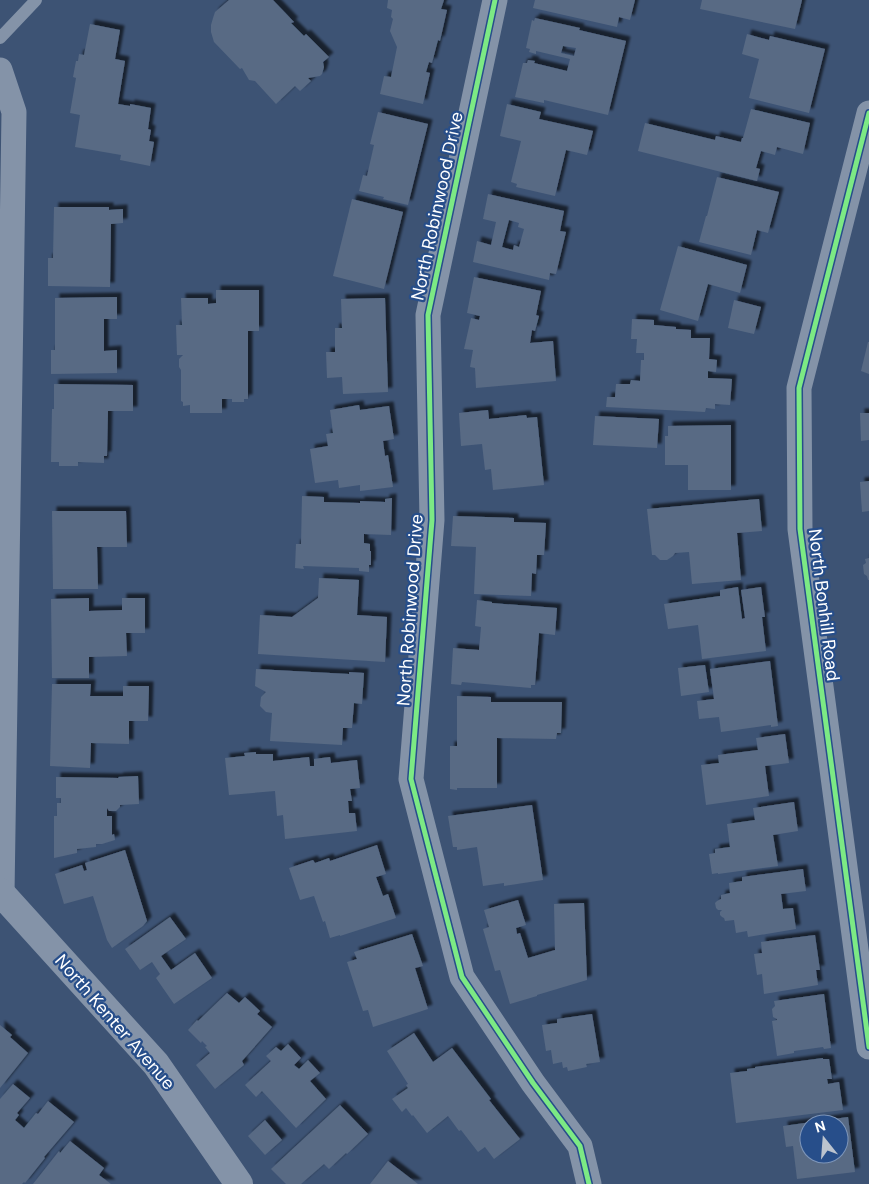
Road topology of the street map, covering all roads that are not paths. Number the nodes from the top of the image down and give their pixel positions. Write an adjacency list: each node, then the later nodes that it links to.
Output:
1 (36, 0): 3 (lane)
2 (495, 0): 9 (street, North Robinwood Drive)
3 (0, 38)
4 (0, 70): 6 (street)
5 (869, 113): 7 (street, North Bonhill Road)
6 (1, 894): 8 (street, North Kenter Avenue)
7 (869, 1047)
8 (239, 1184)
9 (589, 1184)

